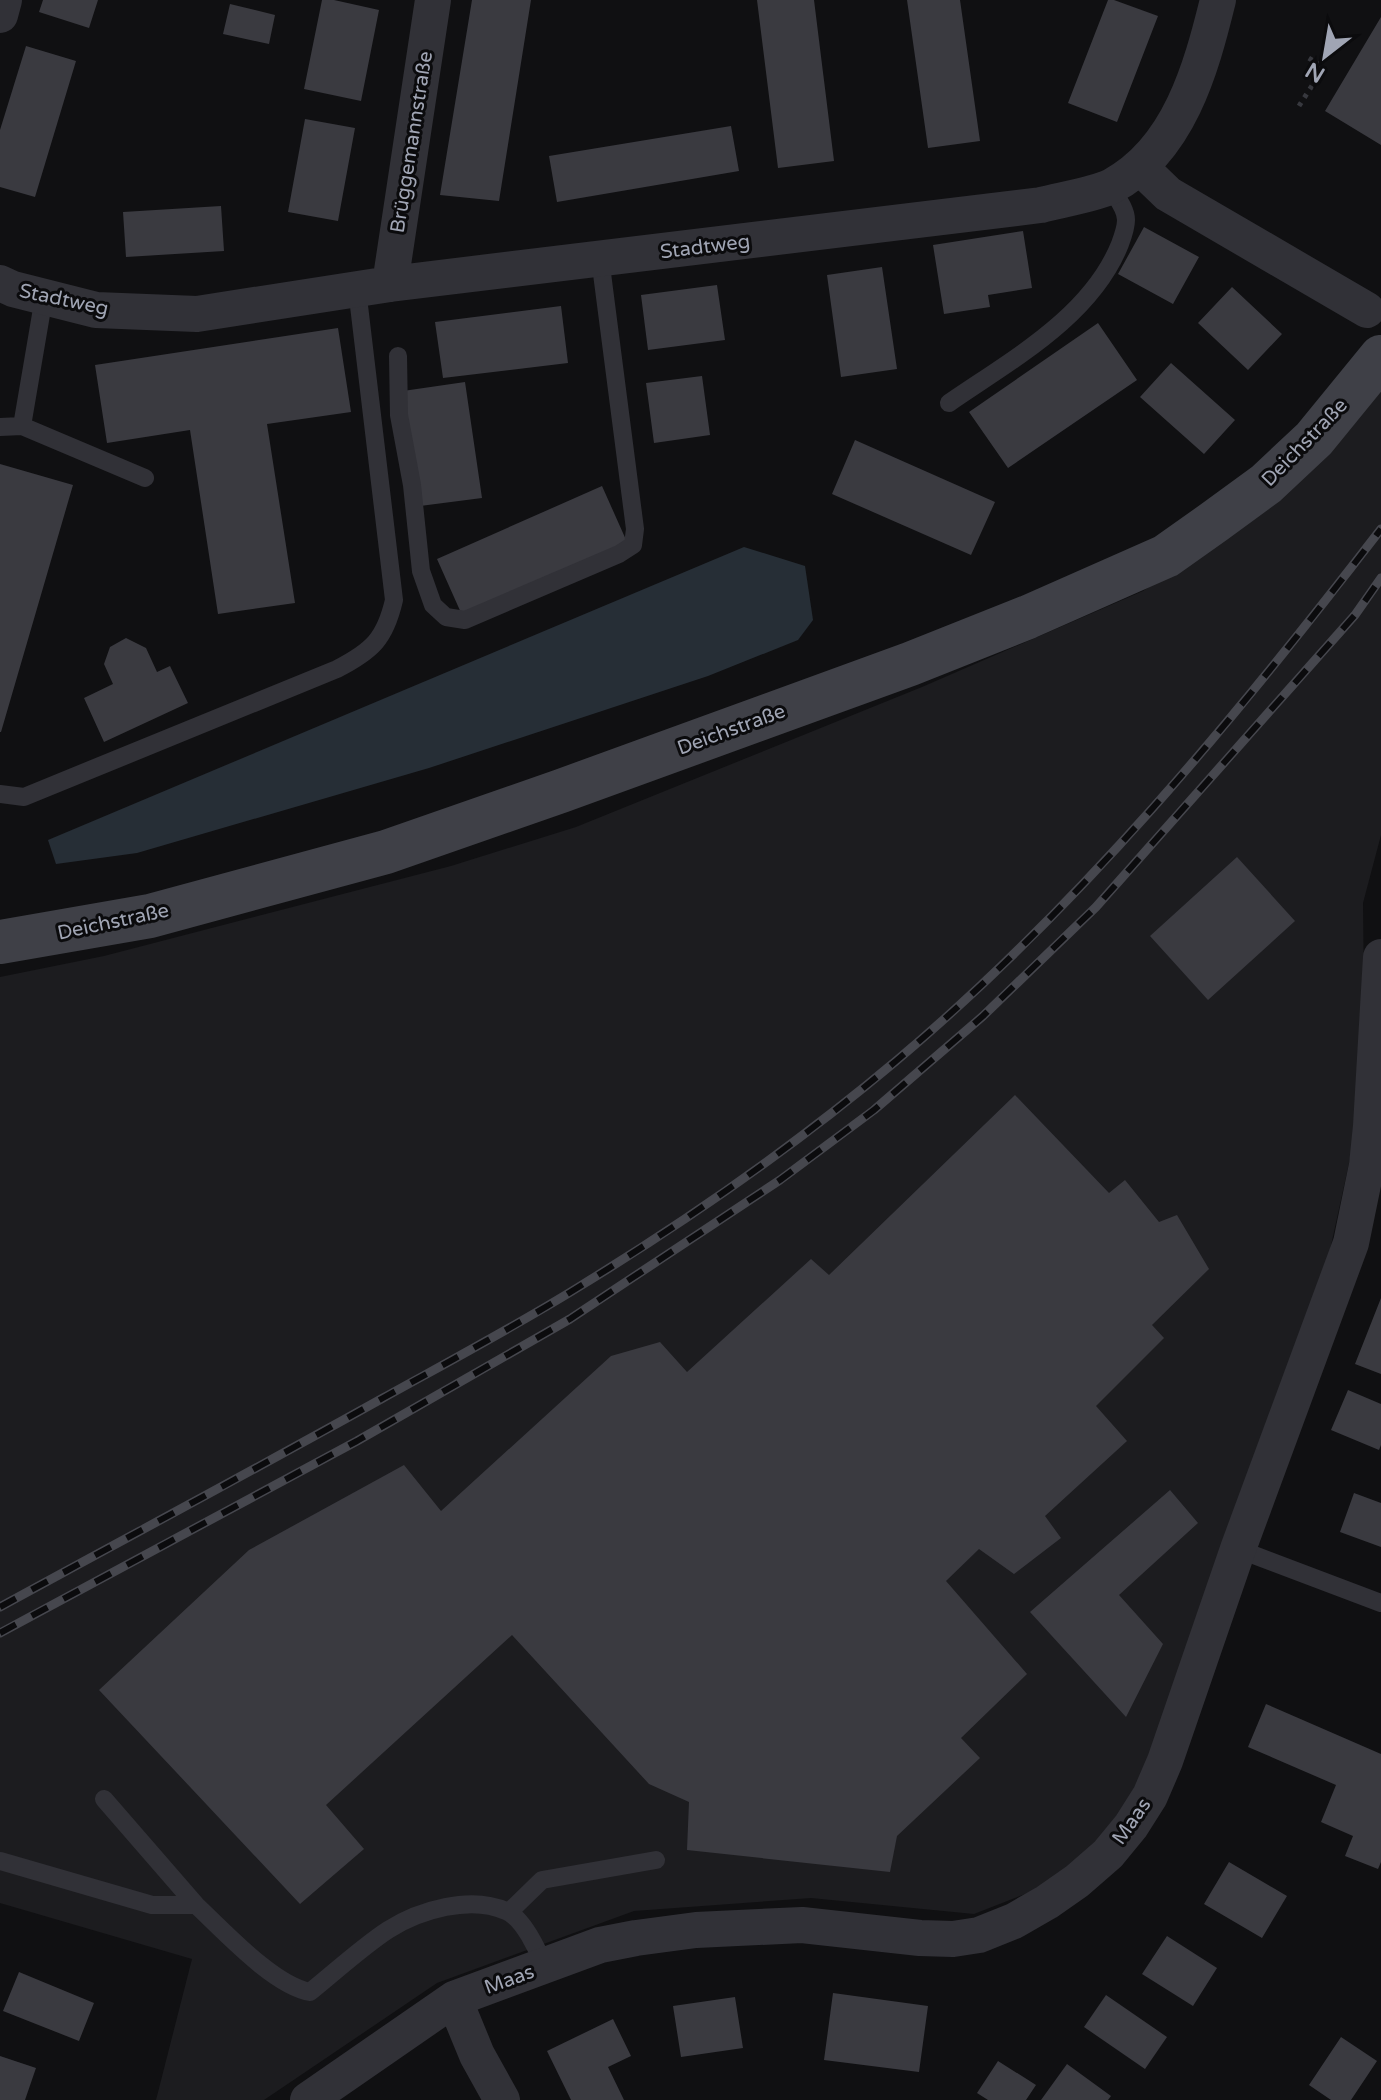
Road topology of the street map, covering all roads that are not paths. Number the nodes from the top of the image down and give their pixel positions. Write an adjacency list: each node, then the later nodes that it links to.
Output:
1 (4, 0): 4 (street)
2 (433, 0): 9 (street, Brüggemannstraße)
3 (1218, 0): 5 (street, Stadtweg)
4 (0, 15)
5 (1140, 167): 6 (street, Stadtweg); 11 (street)
6 (1110, 187): 7 (street, Stadtweg); 14 (lane)
7 (600, 258): 9 (street, Stadtweg); 12 (lane)
8 (0, 283): 10 (street, Stadtweg)
9 (373, 286): 10 (street, Stadtweg); 18 (lane)
10 (44, 297): 15 (lane)
11 (1367, 310)
12 (398, 356)
13 (1381, 357): 19 (main road, Deichstraße)
14 (949, 403)
15 (22, 426): 16 (lane); 17 (lane)
16 (0, 427)
17 (145, 478)
18 (0, 794)
19 (0, 942)
20 (1381, 957): 21 (street, Maas)
21 (1238, 1549): 22 (lane); 28 (street, Maas)
22 (1381, 1603)
23 (104, 1799): 26 (lane)
24 (656, 1860): 27 (lane)
25 (0, 1861): 26 (lane)
26 (196, 1905): 27 (lane)
27 (509, 1912): 28 (lane)
28 (544, 1966): 29 (street, Maas)
29 (454, 1999): 30 (street, Maas); 31 (street)
30 (308, 2100)
31 (502, 2100)

